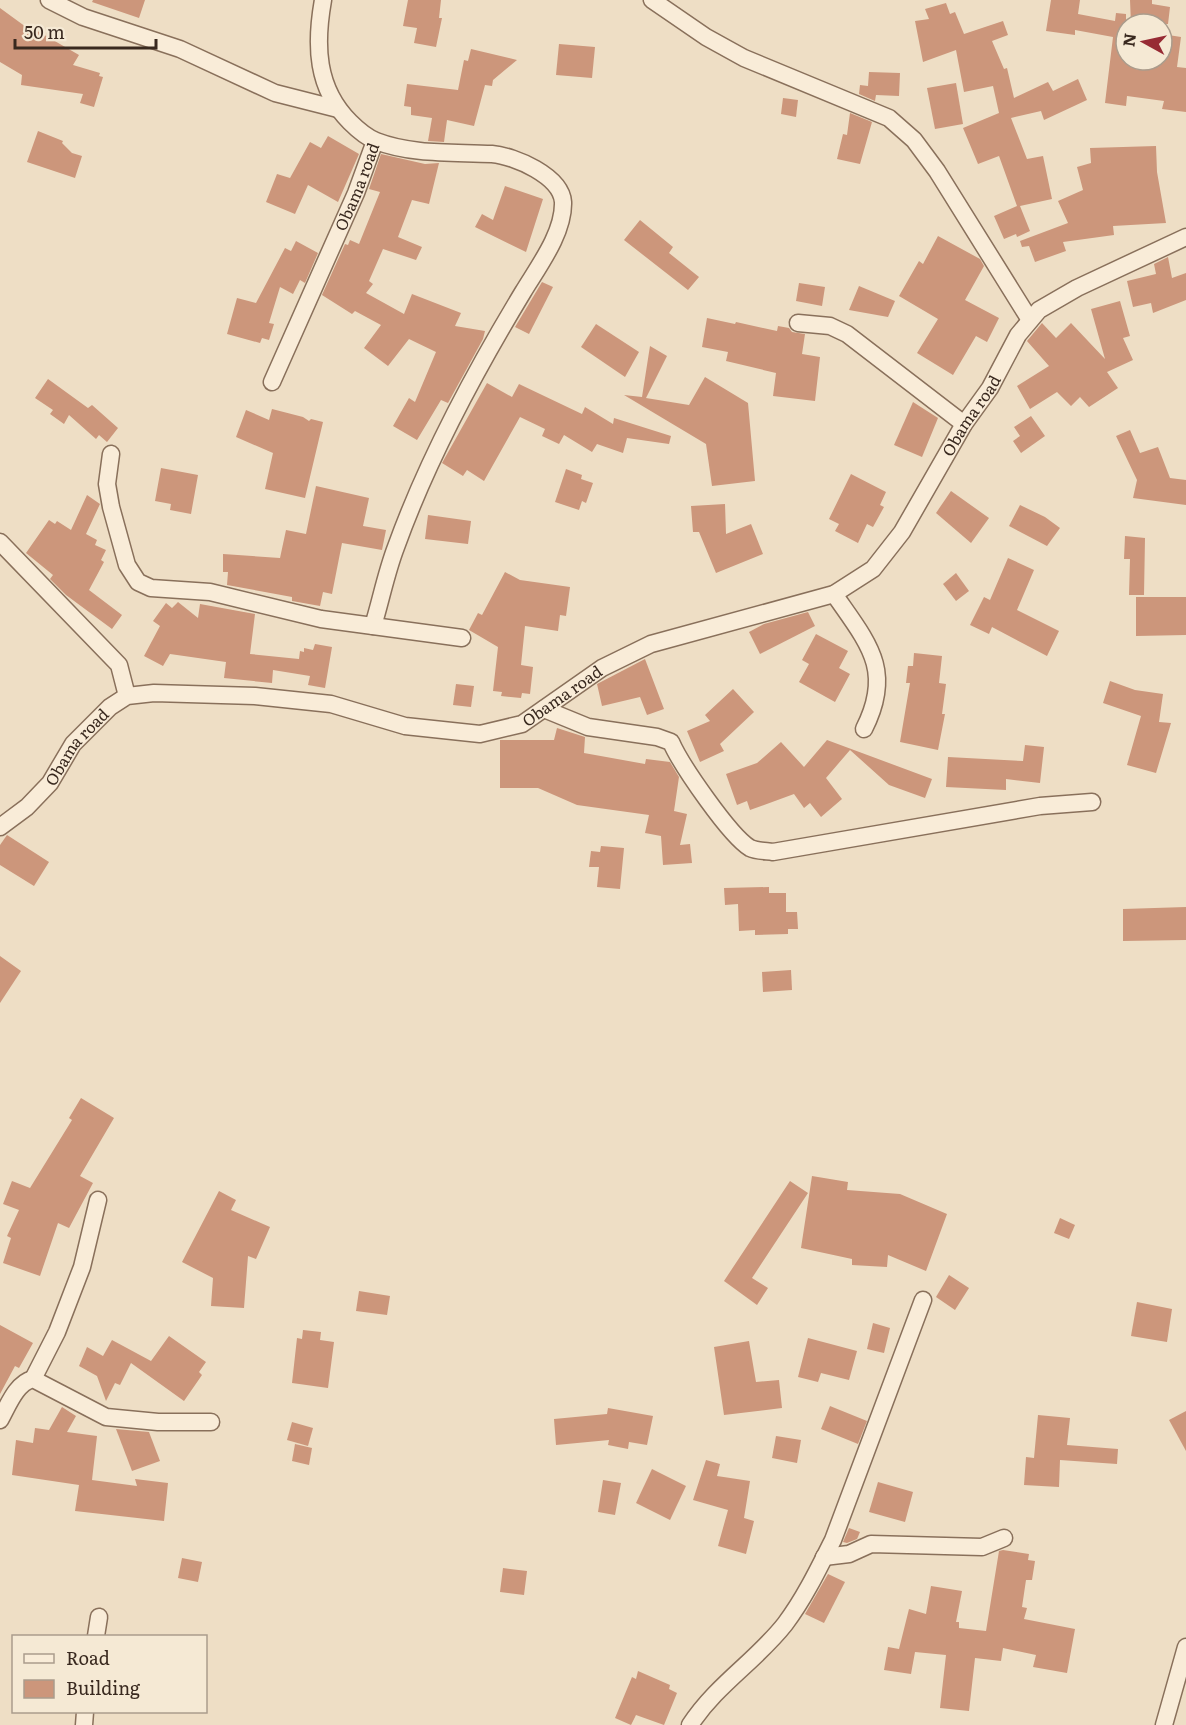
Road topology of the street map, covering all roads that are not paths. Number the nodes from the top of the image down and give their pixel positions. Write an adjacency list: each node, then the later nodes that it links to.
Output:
1 (49, 0): 4 (street)
2 (323, 0): 4 (street, Obama road)
3 (652, 0): 7 (street)
4 (338, 109): 5 (street, Obama road)
5 (375, 141): 9 (street, Obama road); 14 (street)
6 (1186, 237): 7 (street, Obama road)
7 (1030, 320): 10 (street, Obama road)
8 (798, 323): 10 (street)
9 (272, 382)
10 (964, 424): 13 (street, Obama road)
11 (111, 454): 14 (street)
12 (0, 542): 16 (street)
13 (834, 594): 17 (street, Obama road); 18 (street)
14 (373, 626): 15 (street)
15 (462, 638)
16 (127, 696): 17 (street, Obama road); 20 (street, Obama road)
17 (544, 709): 19 (street)
18 (864, 729)
19 (1092, 802)
20 (0, 827)
21 (98, 1200): 23 (street)
22 (923, 1300): 27 (street)
23 (33, 1379): 24 (street); 25 (street)
24 (0, 1420)
25 (211, 1422)
26 (1004, 1538): 27 (street)
27 (824, 1557): 31 (street)
28 (99, 1617): 29 (street)
29 (96, 1635)
30 (1186, 1647): 32 (street)
31 (690, 1725)
32 (1164, 1725)

